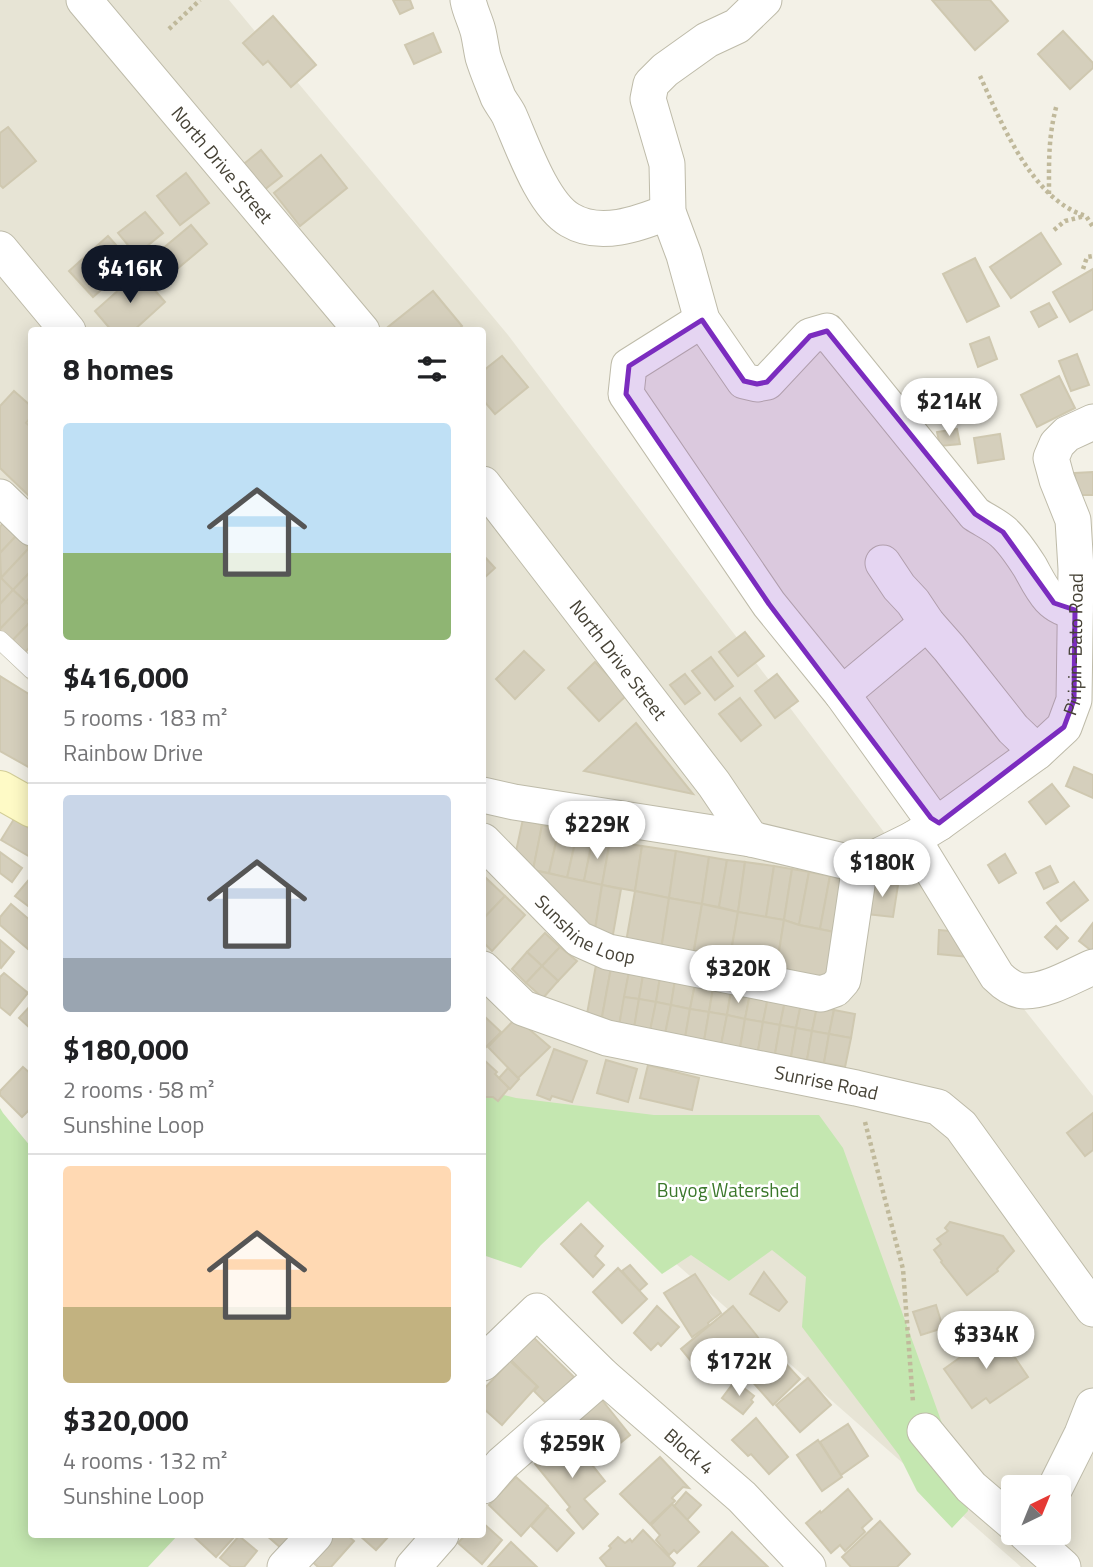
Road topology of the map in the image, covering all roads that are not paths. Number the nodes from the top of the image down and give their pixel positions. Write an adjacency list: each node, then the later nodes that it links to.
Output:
1 (84, 0): 8 (street, North Drive Street)
2 (468, 0): 4 (street)
3 (764, 0): 4 (street)
4 (668, 212): 6 (street)
5 (0, 249): 7 (street)
6 (702, 320): 14 (street); 18 (street)
7 (65, 327)
8 (359, 327)
9 (1093, 422): 14 (street, Piripin-Bato Road)
10 (486, 488): 25 (street, North Drive Street)
11 (0, 497): 12 (street)
12 (28, 524)
13 (883, 563): 15 (street)
14 (1075, 610): 19 (street, Piripin-Bato Road)
15 (927, 623): 18 (street); 19 (street)
16 (0, 640): 17 (lane)
17 (28, 666)
18 (842, 694): 24 (street)
19 (1037, 752): 24 (street, Piripin-Bato Road)
20 (486, 775): 22 (street)
21 (0, 790): 23 (street)
22 (499, 799): 25 (street)
23 (28, 806)
24 (926, 831): 27 (street, Piripin-Bato Road); 28 (street)
25 (751, 839): 27 (street)
26 (486, 844): 27 (street, Sunshine Loop)
27 (860, 865)
28 (1093, 967)
29 (486, 972): 30 (street, Sunrise Road)
30 (1093, 1309)
31 (486, 1360): 32 (street, Block 4)
32 (603, 1376): 36 (street); 43 (street, Block 4)
33 (1093, 1406): 35 (street)
34 (925, 1431): 37 (street)
35 (1062, 1475)
36 (486, 1483)
37 (1001, 1511)
38 (312, 1538): 41 (street)
39 (438, 1538): 42 (street)
40 (1040, 1545): 44 (street)
41 (285, 1567)
42 (413, 1567)
43 (808, 1567)
44 (1063, 1567)

